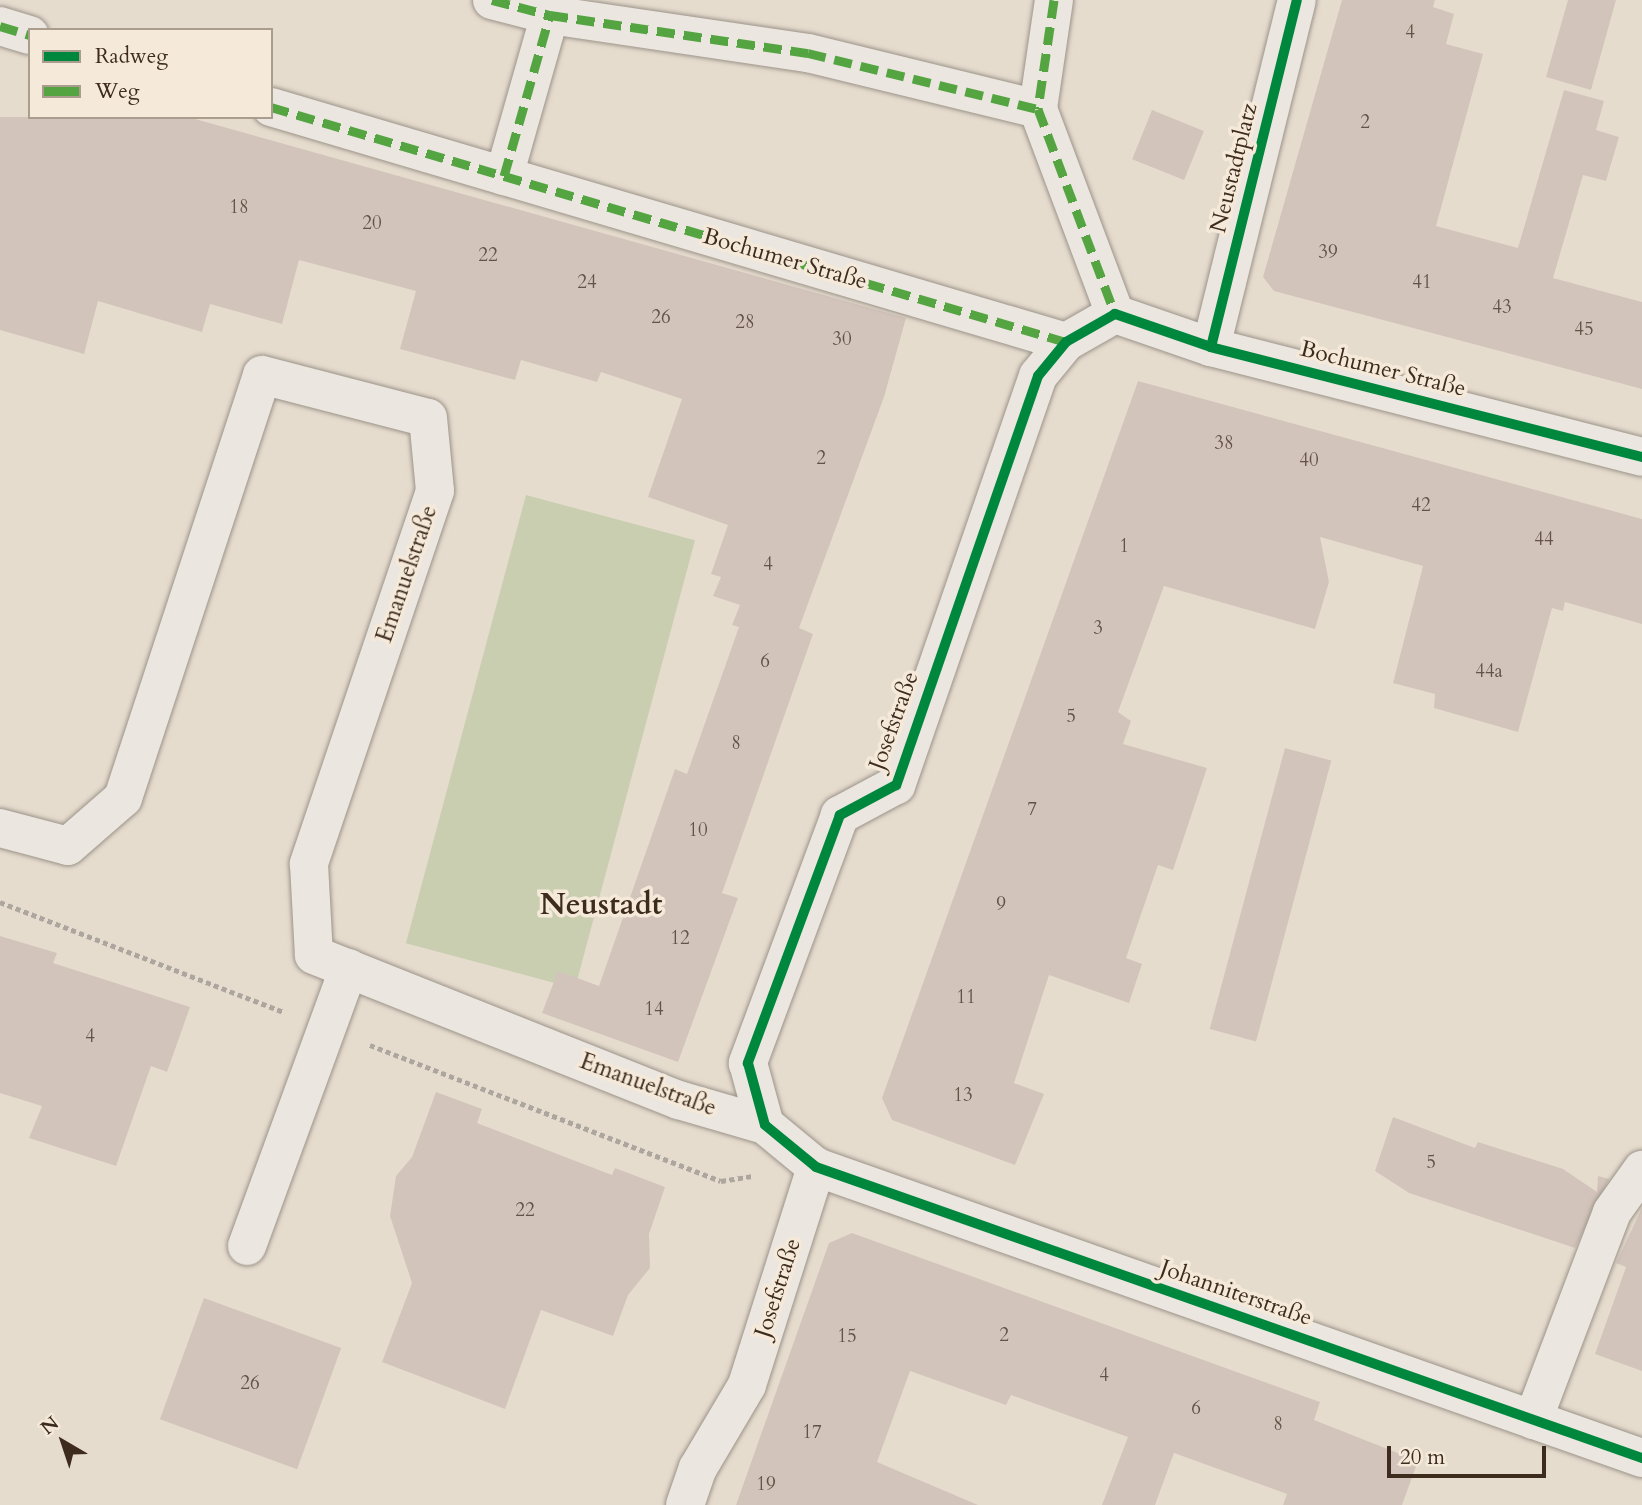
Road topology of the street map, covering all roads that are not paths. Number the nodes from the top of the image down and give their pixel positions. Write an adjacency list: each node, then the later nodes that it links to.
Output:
1 (492, 0): 4 (street)
2 (1054, 0): 8 (street)
3 (1297, 0): 12 (street, Neustadtplatz)
4 (550, 15): 8 (street); 9 (street)
5 (0, 26): 6 (street)
6 (28, 34)
7 (273, 108): 9 (street, Bochumer Straße)
8 (1038, 109): 10 (street)
9 (504, 176): 11 (street, Bochumer Straße)
10 (1115, 314): 11 (street, Josefstraße); 12 (street, Bochumer Straße)
11 (1066, 342): 16 (street, Josefstraße)
12 (1211, 347): 13 (street, Bochumer Straße)
13 (1642, 457)
14 (0, 828): 15 (street, Emanuelstraße)
15 (349, 968): 16 (street, Emanuelstraße); 19 (street)
16 (765, 1125): 17 (street)
17 (816, 1167): 20 (street, Johanniterstraße); 22 (street, Josefstraße)
18 (1642, 1170): 20 (street)
19 (247, 1246)
20 (1533, 1420): 21 (street, Johanniterstraße)
21 (1642, 1458)
22 (685, 1505)

